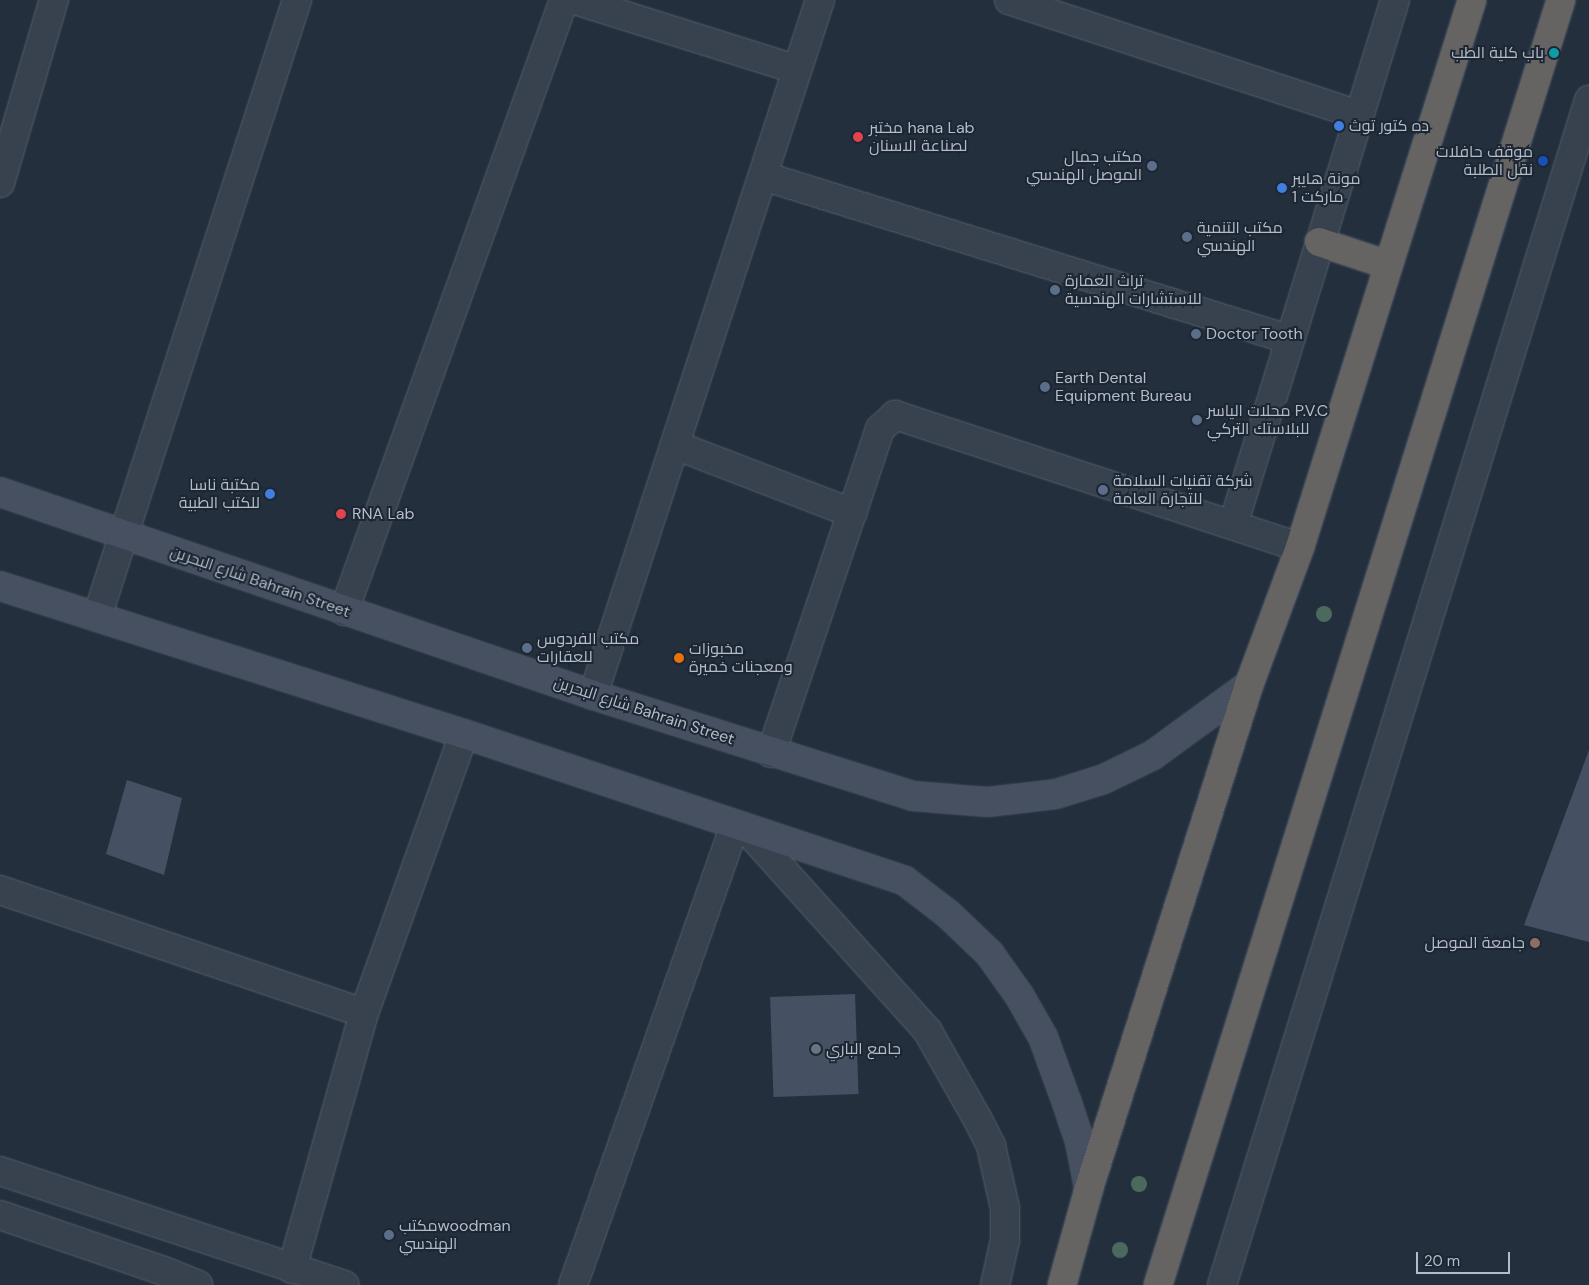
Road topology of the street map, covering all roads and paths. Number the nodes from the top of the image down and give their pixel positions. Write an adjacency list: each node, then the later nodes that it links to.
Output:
1 (54, 0): 13 (street)
2 (297, 0): 22 (street)
3 (564, 0): 25 (street)
4 (575, 0): 10 (street)
5 (820, 0): 10 (street)
6 (1009, 0): 12 (street)
7 (1395, 0): 12 (street)
8 (1472, 0): 16 (highway)
9 (1561, 0): 44 (highway)
10 (795, 69): 14 (street)
11 (1589, 100): 45 (street)
12 (1359, 115): 15 (street)
13 (2, 173)
14 (763, 176): 17 (street); 18 (street)
15 (1319, 242): 16 (highway); 17 (street)
16 (1388, 265): 23 (highway)
17 (1288, 339): 21 (street)
18 (675, 445): 20 (street); 28 (street)
19 (0, 492): 22 (main road, شارع البحرين Bahrain Street)
20 (852, 512): 21 (street); 30 (street)
21 (1233, 525): 23 (street)
22 (124, 534): 25 (main road, شارع البحرين Bahrain Street); 26 (street)
23 (1300, 547): 27 (highway)
24 (0, 586): 26 (main road)
25 (344, 611): 28 (main road, شارع البحرين Bahrain Street)
26 (96, 617): 29 (main road)
27 (1249, 685): 30 (main road, شارع البحرين Bahrain Street); 35 (highway)
28 (593, 695): 30 (main road, شارع البحرين Bahrain Street)
29 (464, 734): 31 (main road); 33 (street)
30 (771, 753)
31 (740, 827): 35 (main road); 41 (street); 42 (street)
32 (0, 890): 33 (street)
33 (364, 1013): 37 (street)
34 (0, 1171): 37 (street)
35 (1089, 1188): 43 (highway)
36 (0, 1215): 38 (street)
37 (292, 1269): 40 (street)
38 (162, 1278): 39 (street)
39 (198, 1285)
40 (345, 1285)
41 (573, 1285)
42 (996, 1285)
43 (1062, 1285)
44 (1158, 1285)
45 (1222, 1285)

